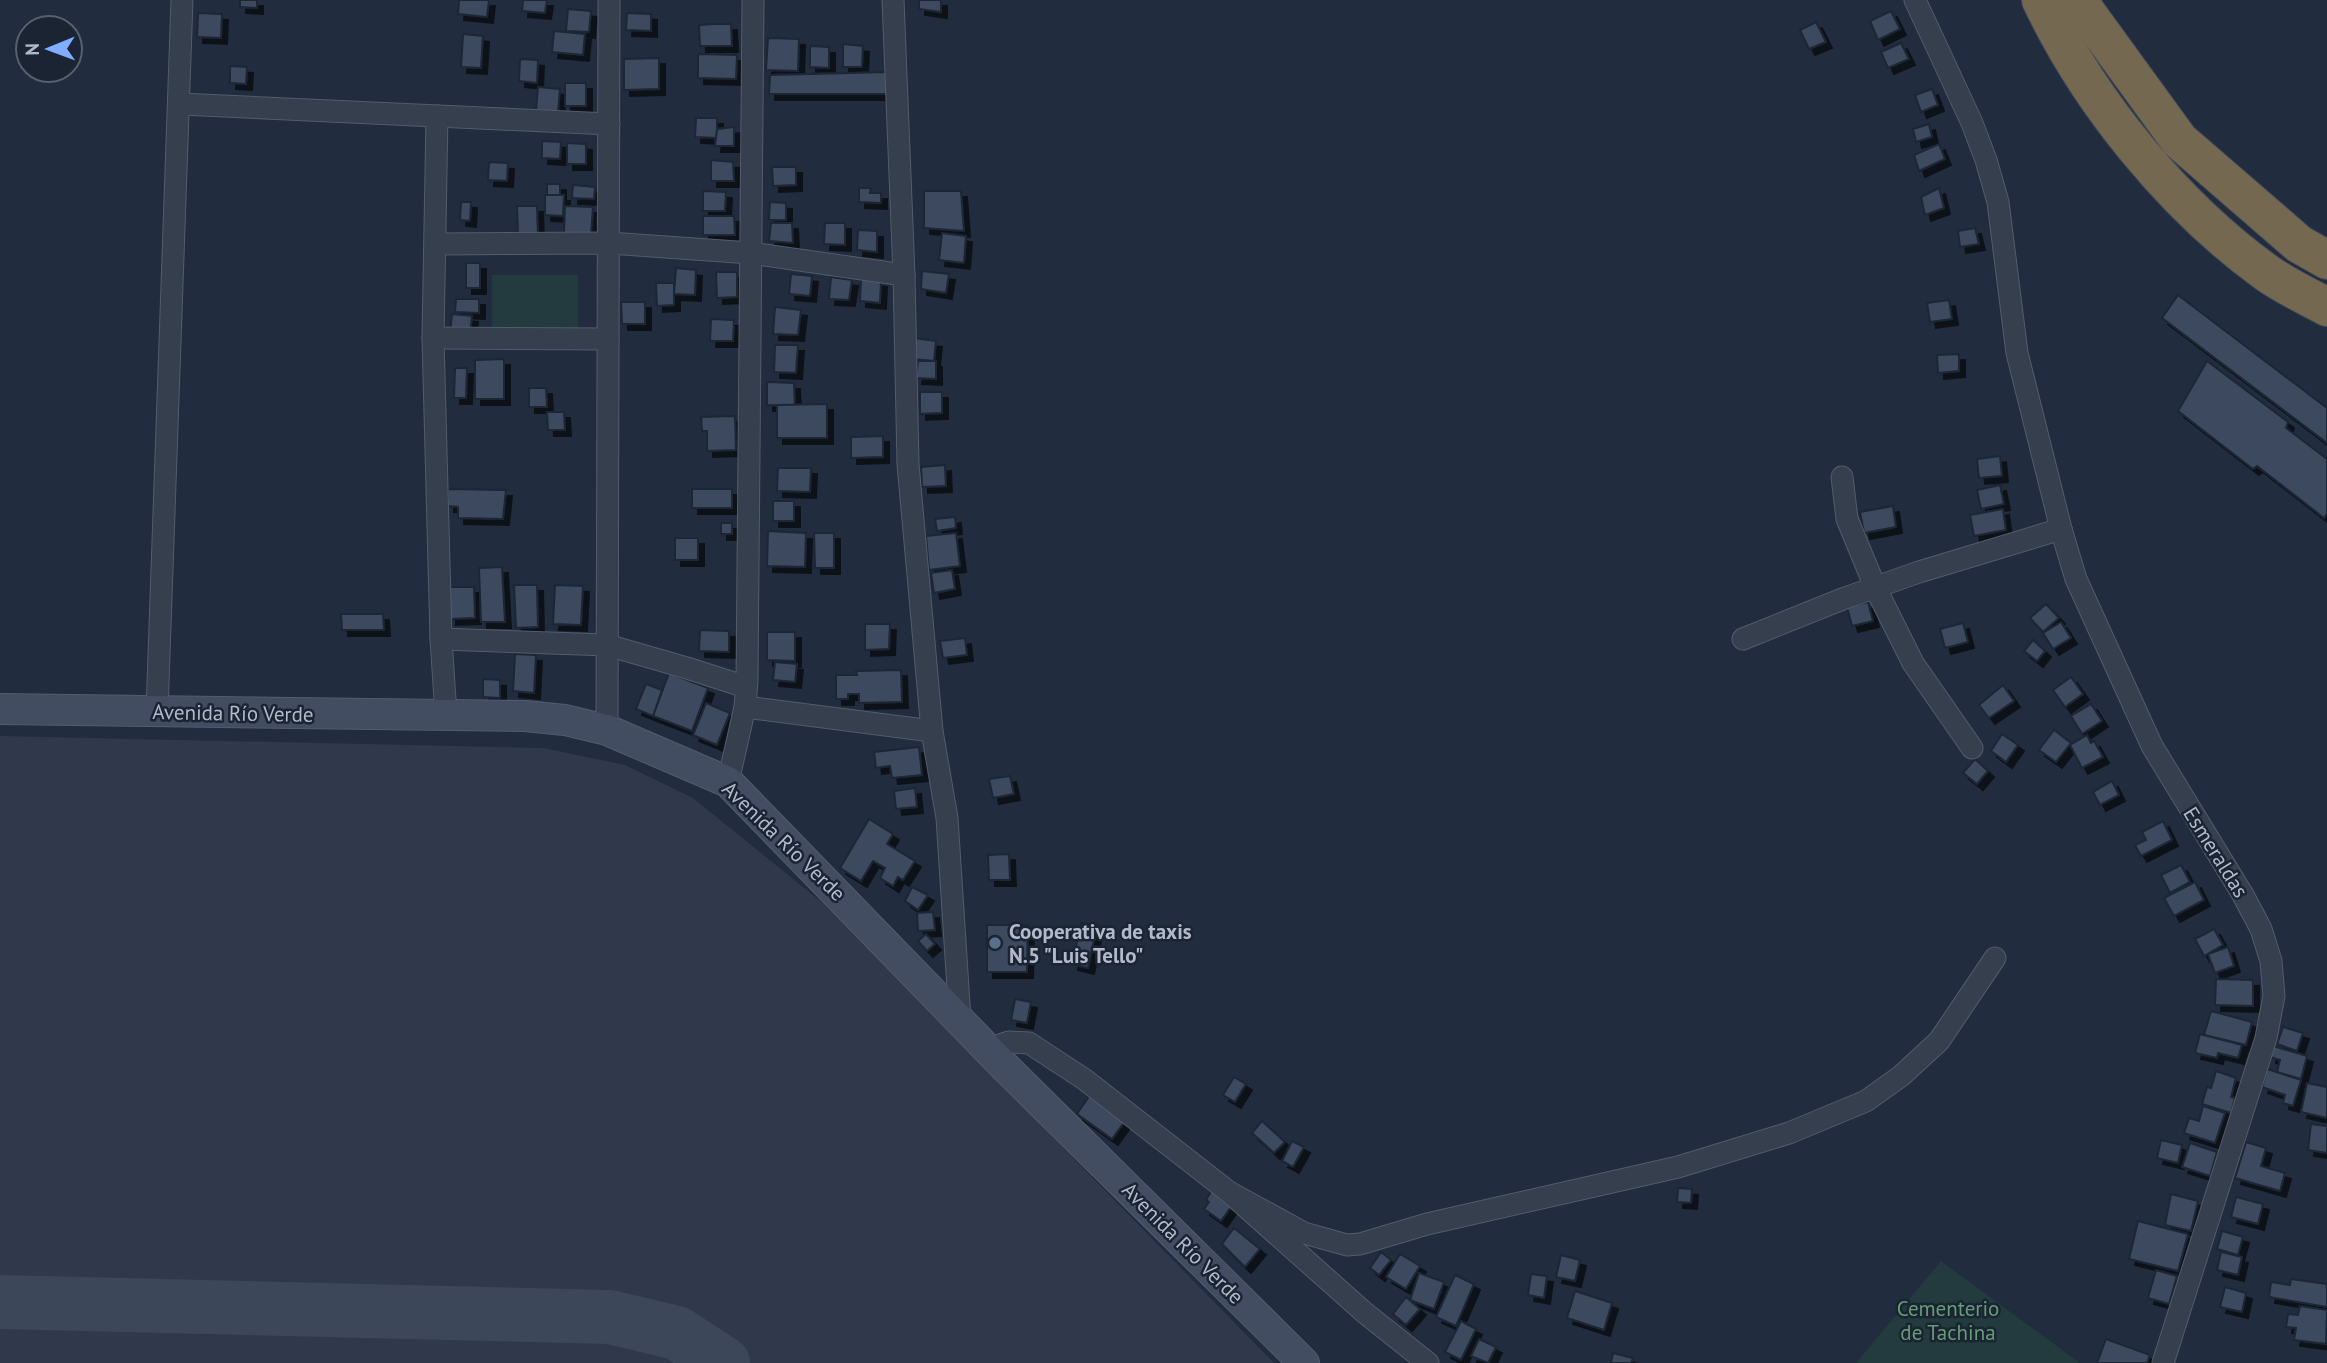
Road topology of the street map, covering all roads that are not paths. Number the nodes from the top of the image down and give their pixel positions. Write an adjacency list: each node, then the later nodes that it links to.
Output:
1 (182, 0): 8 (street)
2 (609, 0): 10 (street)
3 (752, 0): 13 (street)
4 (893, 0): 15 (street)
5 (1915, 0): 20 (street, Esmeraldas)
6 (2041, 0): 16 (highway)
7 (2080, 0): 14 (highway)
8 (180, 104): 9 (street); 27 (street)
9 (437, 116): 10 (street); 12 (street)
10 (609, 124): 11 (street)
11 (609, 243): 12 (street); 13 (street); 18 (street)
12 (435, 244): 17 (street)
13 (751, 253): 15 (street); 25 (street)
14 (2327, 260)
15 (904, 275): 30 (street)
16 (2327, 307)
17 (433, 338): 18 (street); 22 (street)
18 (608, 339): 24 (street)
19 (1842, 477): 21 (street)
20 (2061, 529): 21 (street); 39 (street, Esmeraldas)
21 (1876, 589): 23 (street); 31 (street)
22 (441, 639): 24 (street); 28 (street)
23 (1743, 639)
24 (607, 645): 25 (street); 29 (street)
25 (746, 697): 30 (street); 32 (street)
26 (0, 709): 27 (main road, Avenida Río Verde)
27 (157, 712): 28 (main road, Avenida Río Verde)
28 (446, 715): 29 (main road, Avenida Río Verde)
29 (607, 730): 32 (main road, Avenida Río Verde)
30 (932, 731): 34 (street)
31 (1972, 748)
32 (728, 782): 34 (main road, Avenida Río Verde)
33 (1995, 958): 36 (street)
34 (960, 1019): 35 (main road, Avenida Río Verde)
35 (988, 1049): 36 (street); 37 (main road, Avenida Río Verde)
36 (1229, 1192): 38 (street)
37 (1304, 1363)
38 (1427, 1363)
39 (2163, 1363)

